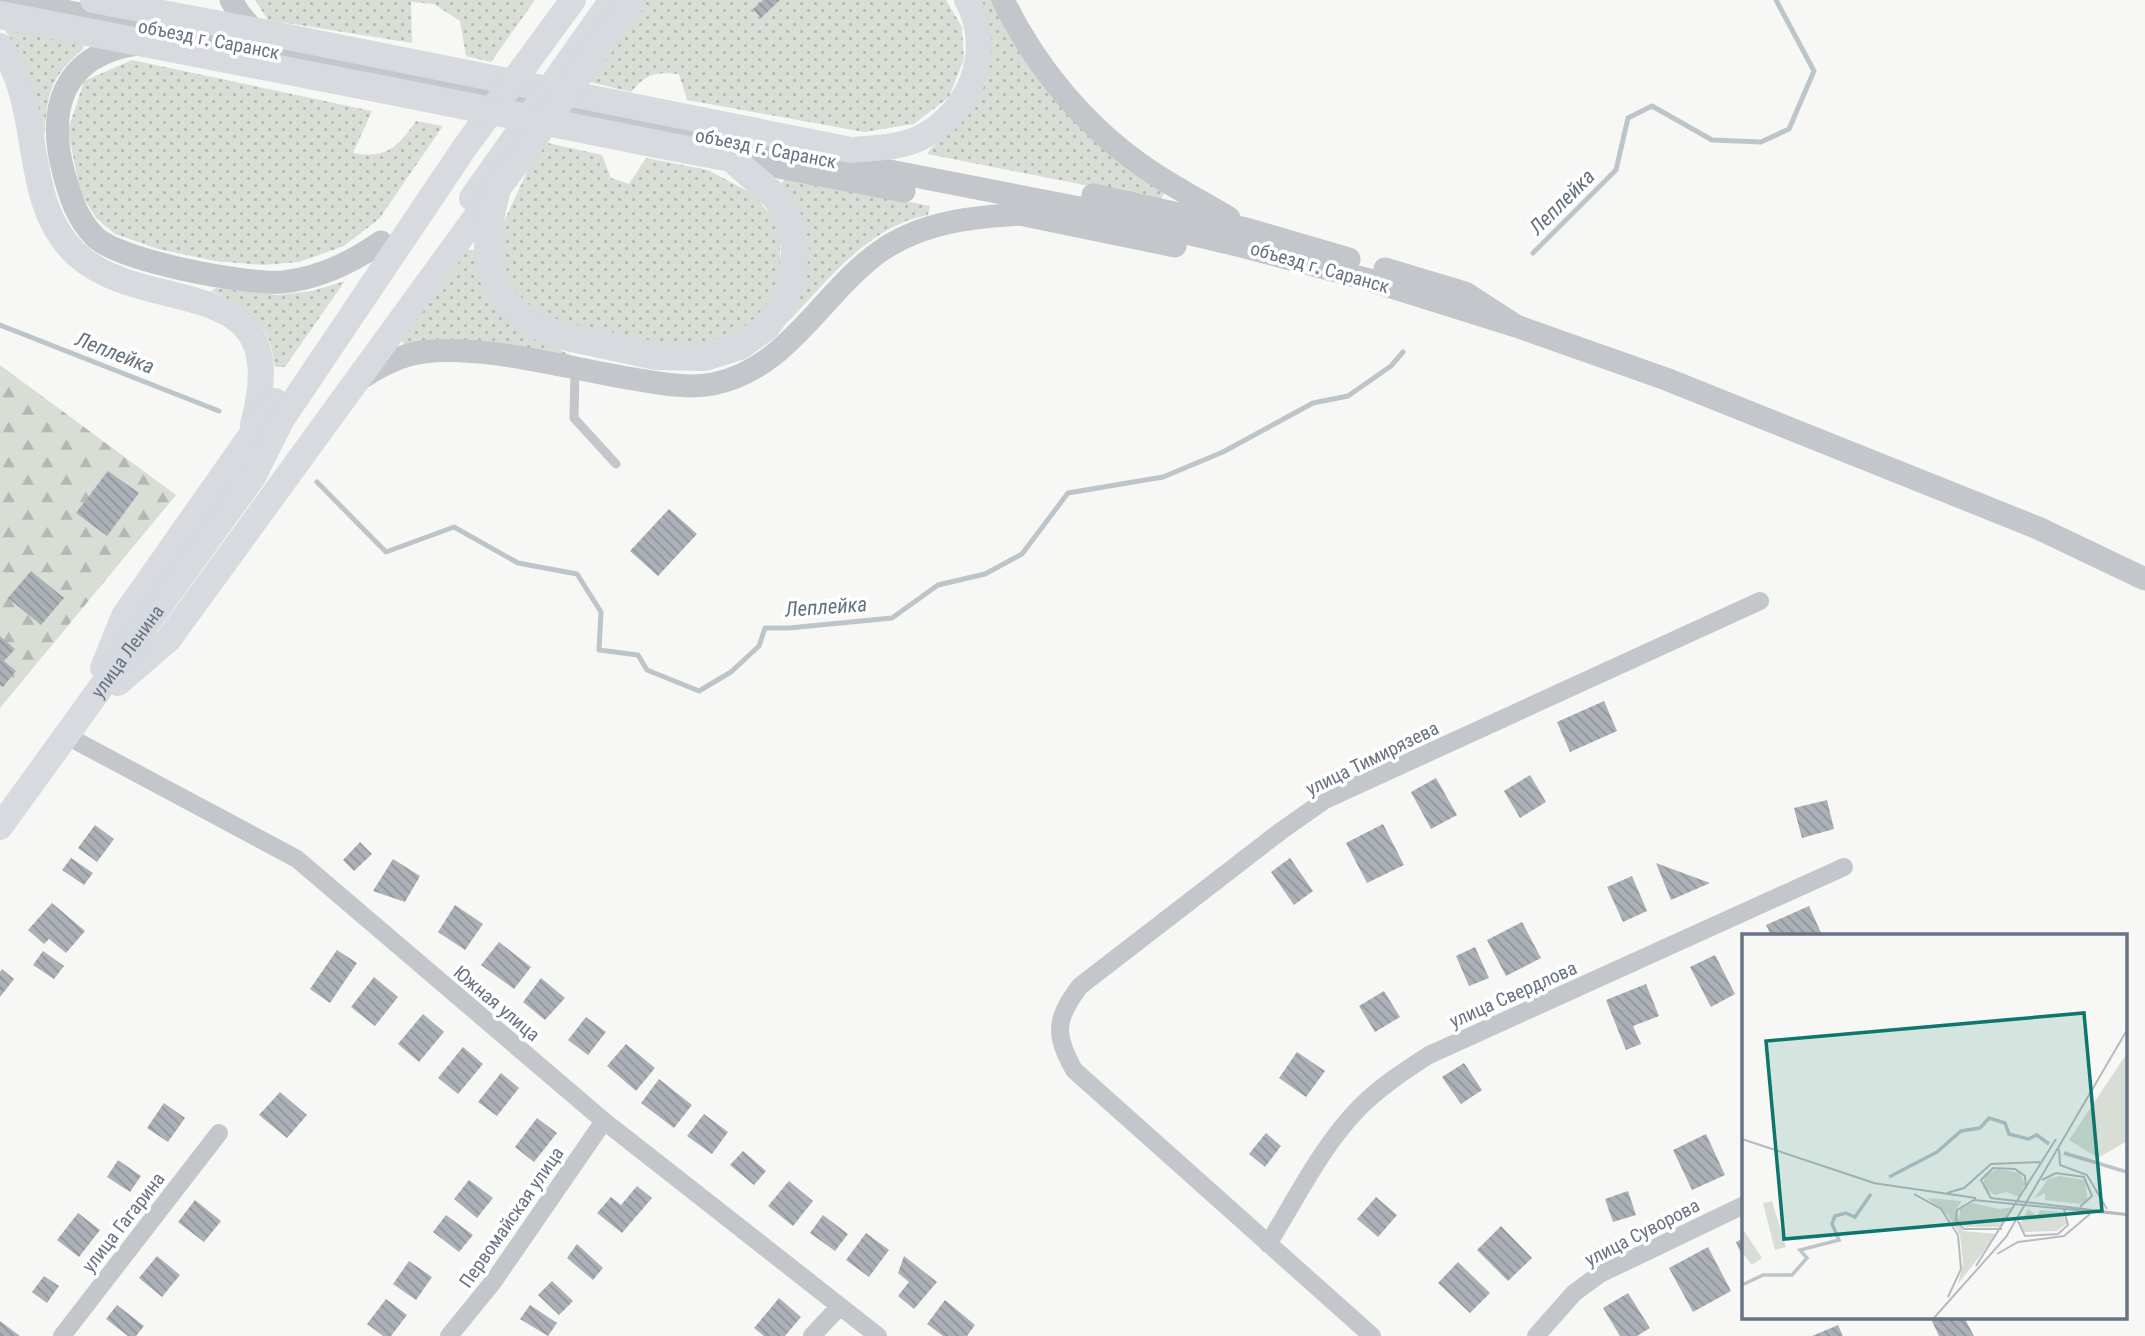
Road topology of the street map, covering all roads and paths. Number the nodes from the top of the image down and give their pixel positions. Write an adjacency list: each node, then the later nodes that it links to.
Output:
1 (8, 0): 14 (street, объезд г. Саранск)
2 (93, 0): 11 (main road)
3 (231, 0): 11 (street)
4 (553, 0): 21 (main road)
5 (573, 0): 28 (main road)
6 (612, 0): 28 (main road)
7 (632, 0): 18 (main road)
8 (967, 0): 16 (main road)
9 (1003, 0): 20 (street)
10 (0, 15): 12 (main road)
11 (253, 30): 14 (main road)
12 (145, 43): 14 (main road); 21 (street)
13 (0, 46): 26 (main road)
14 (383, 73): 15 (main road)
15 (660, 128): 16 (main road); 17 (main road); 22 (street, объезд г. Саранск)
16 (851, 149): 20 (street)
17 (731, 158): 18 (main road); 19 (street)
18 (497, 188): 25 (main road)
19 (1023, 214): 22 (street); 24 (street)
20 (1246, 229): 23 (street)
21 (381, 242): 26 (main road)
22 (1351, 275): 23 (street, объезд г. Саранск)
23 (1516, 326): 29 (street)
24 (575, 369): 25 (street); 27 (lane)
25 (354, 382): 31 (main road)
26 (248, 441): 31 (main road)
27 (616, 464)
28 (253, 477): 31 (main road, улица Ленина)
29 (2145, 579)
30 (1760, 601): 38 (street, улица Тимирязева)
31 (85, 712): 32 (main road, улица Ленина)
32 (67, 736): 33 (main road, улица Ленина); 35 (street, Южная улица)
33 (0, 827)
34 (1844, 867): 38 (street, улица Свердлова)
35 (604, 1121): 39 (street, Южная улица); 41 (street, Первомайская улица)
36 (219, 1133): 40 (street, улица Гагарина)
37 (1742, 1206): 45 (street, улица Суворова)
38 (1268, 1244): 44 (street)
39 (840, 1306): 42 (street); 43 (street, Южная улица)
40 (62, 1336)
41 (449, 1336)
42 (812, 1336)
43 (878, 1336)
44 (1372, 1336)
45 (1536, 1336)

